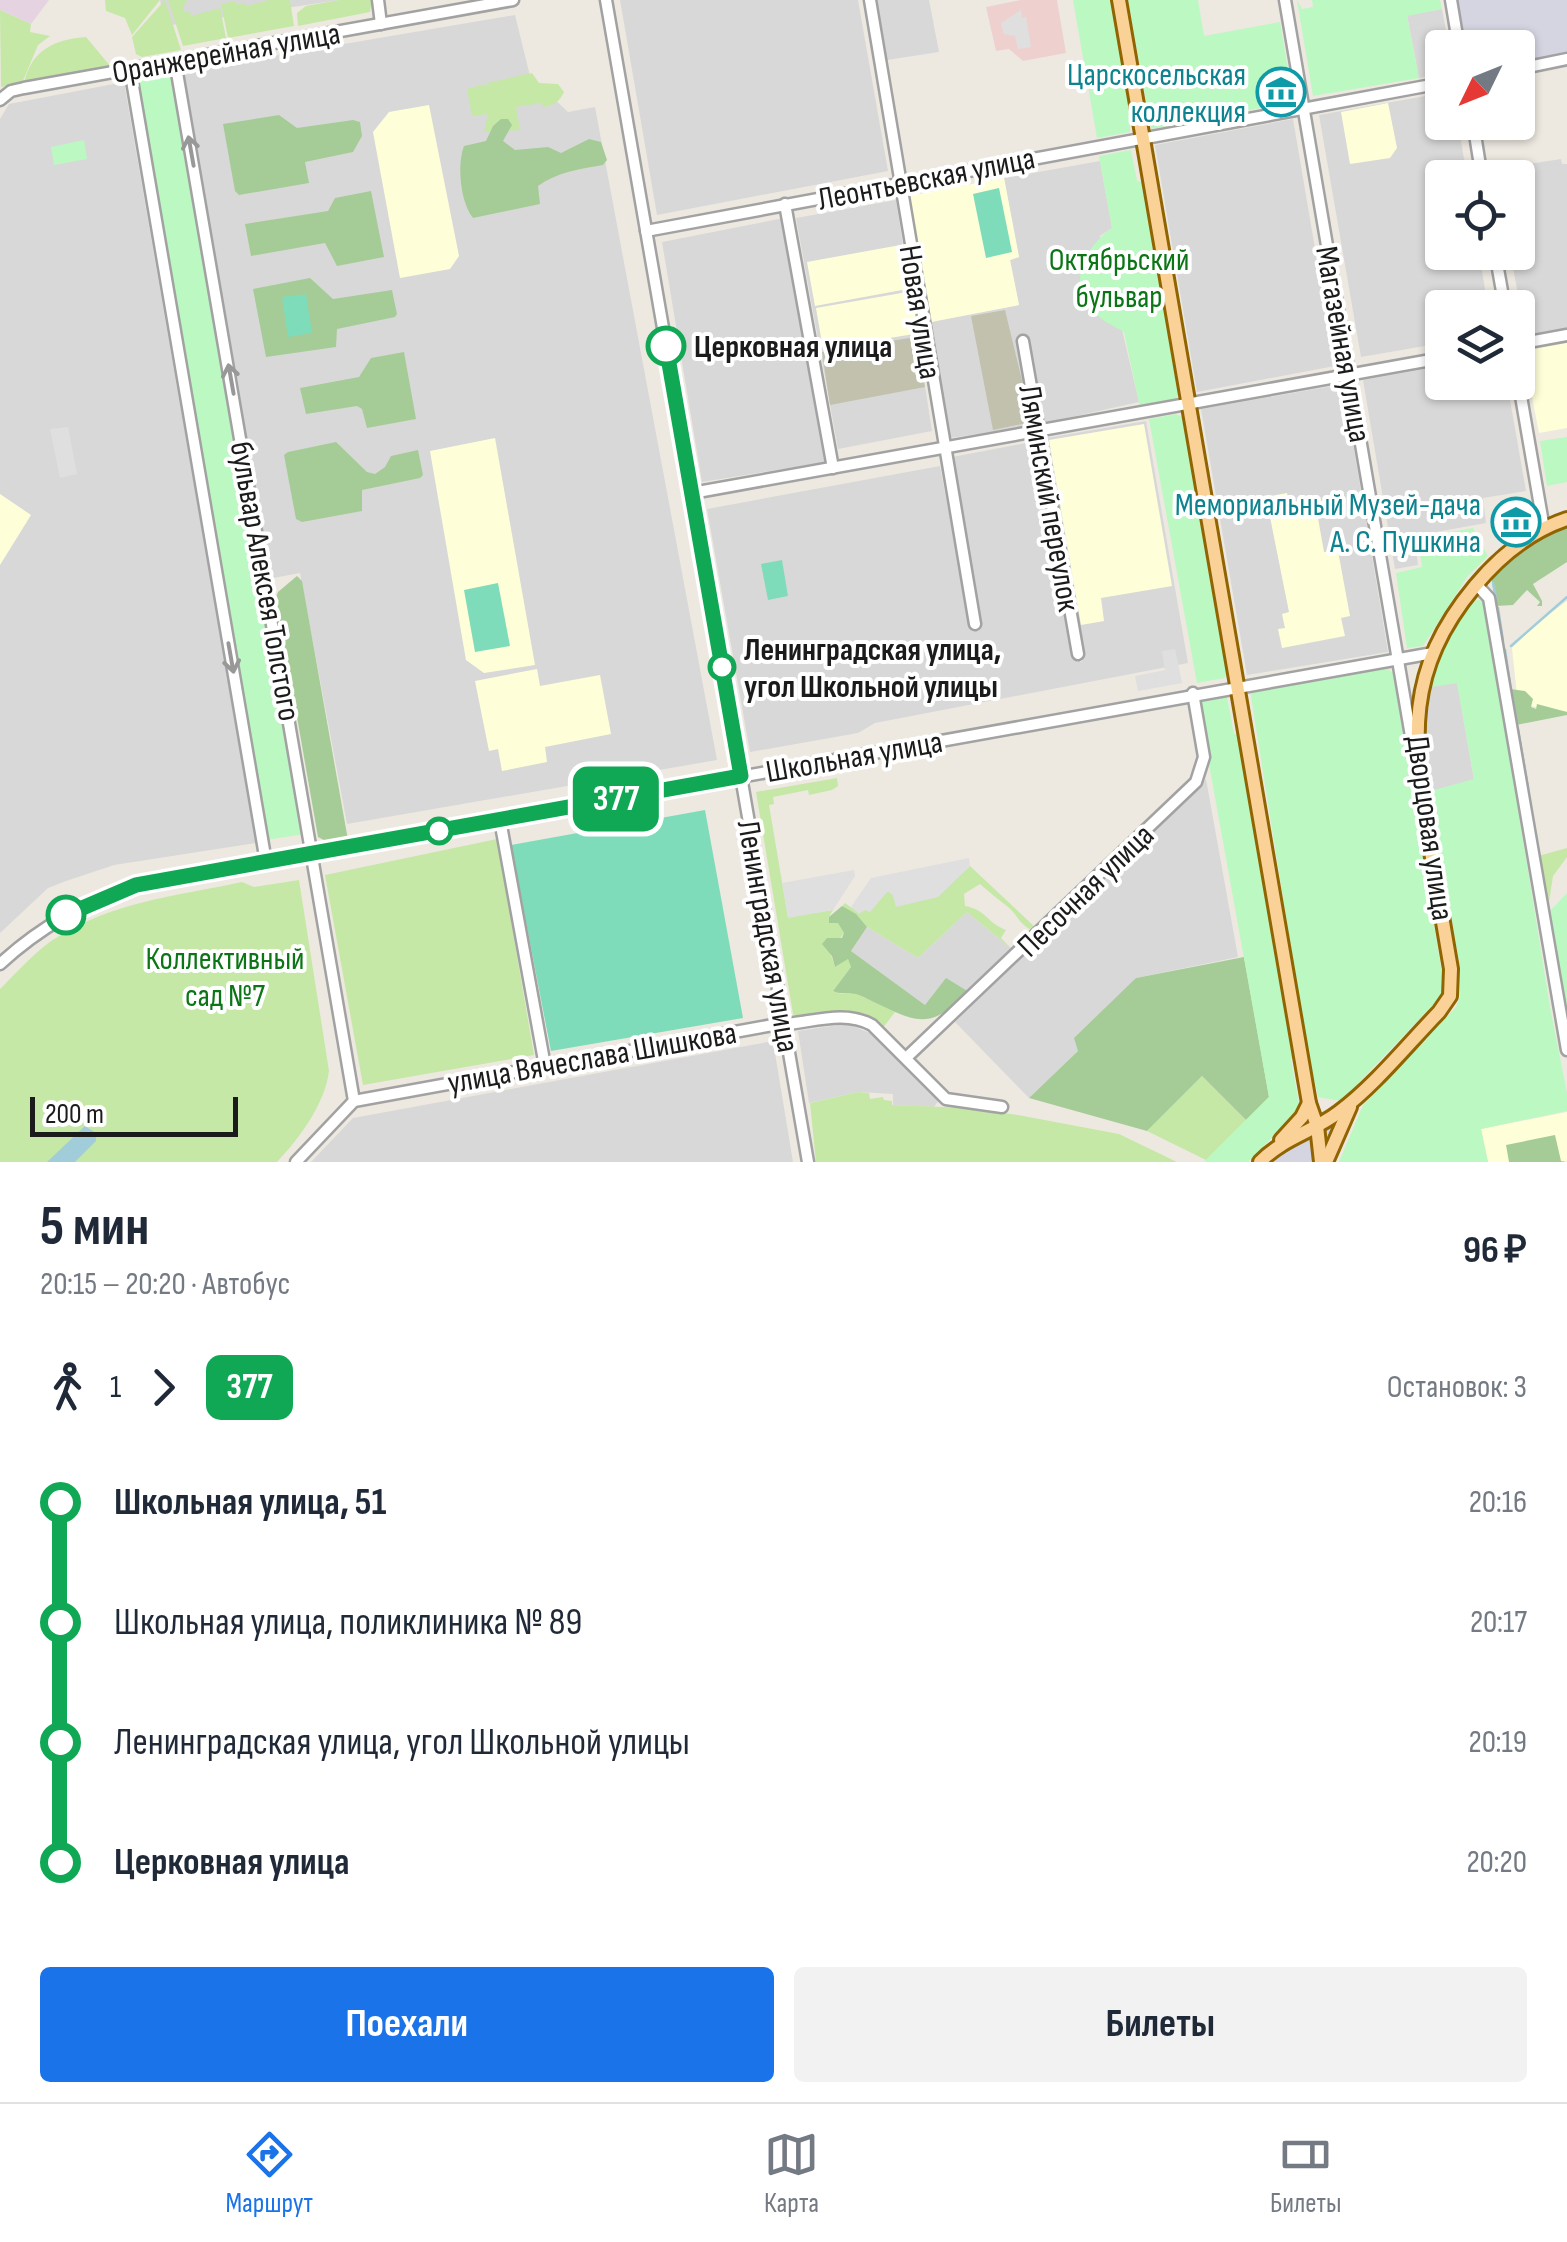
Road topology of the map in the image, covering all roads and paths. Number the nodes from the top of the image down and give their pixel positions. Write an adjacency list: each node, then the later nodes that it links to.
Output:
1 (378, 0): 8 (street)
2 (512, 0): 8 (street, Оранжерейная улица)
3 (606, 0): 20 (street, Ленинградская улица)
4 (870, 0): 18 (street, Новая улица)
5 (1119, 0): 17 (main road)
6 (1285, 0): 16 (street, Магазейная улица)
7 (1451, 0): 9 (street)
8 (381, 24): 11 (street, Оранжерейная улица)
9 (1457, 30)
10 (1567, 59): 12 (street)
11 (175, 61): 13 (street, Оранжерейная улица); 46 (street, бульвар Алексея Толстого, one-way to 11)
12 (1535, 65)
13 (130, 69): 15 (street, Оранжерейная улица); 47 (street, бульвар Алексея Толстого, one-way to 47)
14 (1425, 86): 16 (street, Леонтьевская улица)
15 (0, 99)
16 (1304, 107): 17 (street, Леонтьевская улица); 25 (street, Магазейная улица)
17 (1143, 137): 18 (street, Леонтьевская улица); 27 (main road)
18 (900, 183): 19 (street, Леонтьевская улица); 29 (street, Новая улица)
19 (786, 204): 20 (street, Леонтьевская улица); 30 (street)
20 (646, 231): 31 (street, Ленинградская улица)
21 (1567, 335): 23 (street)
22 (1023, 341): 28 (street, Ляминский переулок)
23 (1535, 341)
24 (1425, 361): 25 (street)
25 (1349, 375): 27 (street); 38 (street, Магазейная улица)
26 (1522, 400): 33 (street)
27 (1188, 404): 28 (street); 39 (main road)
28 (1040, 432): 29 (street); 37 (street, Ляминский переулок)
29 (943, 448): 30 (street); 35 (street, Новая улица)
30 (833, 468): 31 (street)
31 (692, 493): 44 (street, Ленинградская улица)
32 (1567, 519): 33 (main road, Дворцовая улица)
33 (1544, 528): 34 (main road, Дворцовая улица)
34 (1476, 584): 36 (main road, Дворцовая улица); 50 (street)
35 (975, 624)
36 (1433, 653): 38 (street, Школьная улица); 41 (main road, Дворцовая улица)
37 (1078, 654)
38 (1398, 658): 39 (street, Школьная улица); 40 (street, Магазейная улица)
39 (1238, 686): 42 (street, Школьная улица); 55 (main road)
40 (1404, 688): 41 (street); 43 (street, Магазейная улица)
41 (1421, 689): 43 (main road, Дворцовая улица)
42 (1194, 694): 44 (street, Школьная улица); 51 (street, Песочная улица)
43 (1417, 770): 54 (main road, Дворцовая улица)
44 (741, 776): 45 (street, Школьная улица); 49 (street, Ленинградская улица)
45 (500, 820): 46 (street, Школьная улица); 52 (street)
46 (313, 854): 47 (street, Школьная улица); 53 (street, бульвар Алексея Толстого)
47 (266, 862): 48 (street, Школьная улица)
48 (0, 964)
49 (784, 1025): 51 (street, улица Вячеслава Шишкова); 52 (street, улица Вячеслава Шишкова); 60 (street, Ленинградская улица)
50 (1567, 1050)
51 (906, 1058): 56 (street, улица Вячеслава Шишкова)
52 (545, 1066): 53 (street, улица Вячеслава Шишкова)
53 (354, 1100): 59 (street)
54 (1353, 1101): 57 (main road); 62 (main road)
55 (1309, 1103): 57 (main road); 58 (main road)
56 (1002, 1108)
57 (1317, 1126): 58 (main road); 62 (main road)
58 (1281, 1143): 61 (main road); 62 (main road)
59 (296, 1162)
60 (808, 1162)
61 (1260, 1162)
62 (1322, 1162)

